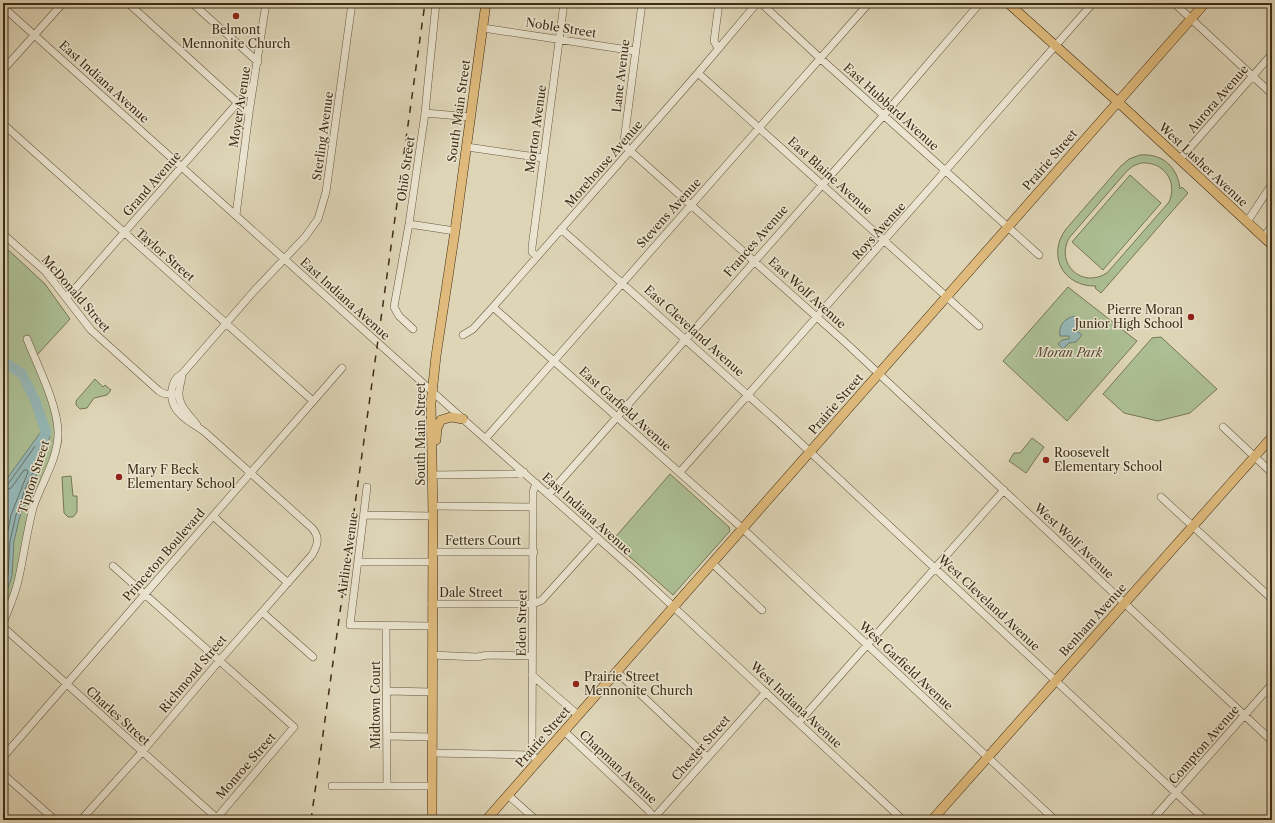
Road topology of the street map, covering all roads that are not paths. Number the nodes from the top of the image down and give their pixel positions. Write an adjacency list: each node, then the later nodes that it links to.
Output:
1 (63, 3): 22 (street)
2 (128, 3): 35 (street)
3 (192, 3): 29 (street)
4 (266, 3): 29 (street, Moyer Avenue)
5 (352, 3): 66 (street, Sterling Avenue)
6 (436, 3): 38 (street, Ohio Street)
7 (486, 3): 21 (main road, South Main Street)
8 (564, 3): 23 (street, Morton Avenue)
9 (642, 3): 26 (street, Lane Avenue)
10 (719, 3): 25 (street)
11 (757, 3): 25 (street, Morehouse Avenue)
12 (761, 3): 28 (street, East Hubbard Avenue)
13 (869, 3): 28 (street, Stevens Avenue)
14 (980, 3): 39 (street, Frances Avenue)
15 (1008, 3): 24 (main road, West Lusher Avenue)
16 (1093, 3): 24 (street, Roys Avenue)
17 (1174, 3): 20 (street)
18 (1205, 3): 20 (main road, Prairie Street)
19 (3, 7): 22 (street, East Indiana Avenue)
20 (1191, 18): 32 (street); 36 (main road, Prairie Street)
21 (483, 28): 23 (street, Noble Street); 40 (main road, South Main Street)
22 (35, 35): 30 (street); 47 (street, East Indiana Avenue)
23 (559, 39): 26 (street, Noble Street); 45 (street, Morton Avenue)
24 (1055, 45): 36 (main road, West Lusher Avenue); 48 (street, Roys Avenue)
25 (718, 48): 31 (street, Morehouse Avenue)
26 (635, 51): 44 (street, Lane Avenue)
27 (1272, 54): 32 (street, Aurora Avenue)
28 (821, 59): 39 (street, East Hubbard Avenue); 42 (street, Stevens Avenue)
29 (258, 62): 33 (street, Moyer Avenue)
30 (3, 70)
31 (698, 73): 42 (street, East Blaine Avenue); 44 (street, Morehouse Avenue)
32 (1252, 76): 34 (street); 46 (street, Aurora Avenue)
33 (254, 84): 35 (street, Grand Avenue); 37 (street, Moyer Avenue)
34 (1272, 94)
35 (238, 102): 37 (street); 47 (street, Grand Avenue)
36 (1118, 102): 46 (main road, West Lusher Avenue); 56 (main road, Prairie Street)
37 (249, 113): 52 (street, Moyer Avenue)
38 (425, 113): 40 (street); 54 (street, Ohio Street)
39 (884, 115): 48 (street, East Hubbard Avenue); 49 (street, Frances Avenue)
40 (471, 117): 43 (main road, South Main Street)
41 (3, 124): 59 (street, Taylor Street)
42 (759, 128): 49 (street, East Blaine Avenue); 51 (street, Stevens Avenue)
43 (467, 148): 45 (street); 58 (main road, South Main Street)
44 (630, 151): 51 (street, East Wolf Avenue); 57 (street, Morehouse Avenue)
45 (543, 158): 65 (street, Morton Avenue)
46 (1180, 159): 53 (main road, West Lusher Avenue)
47 (182, 167): 52 (street, East Indiana Avenue); 59 (street, Grand Avenue)
48 (946, 171): 56 (street, East Hubbard Avenue); 62 (street, Roys Avenue)
49 (822, 184): 62 (street, East Blaine Avenue); 67 (street, Frances Avenue)
50 (1272, 184): 53 (street)
51 (691, 205): 67 (street, East Wolf Avenue); 68 (street, Stevens Avenue)
52 (236, 215): 66 (street, East Indiana Avenue)
53 (1247, 222): 61 (main road, West Lusher Avenue)
54 (409, 224): 58 (street); 75 (street, Ohio Street)
55 (1272, 225): 61 (street)
56 (1008, 226): 64 (street, East Hubbard Avenue); 69 (main road, Prairie Street)
57 (561, 229): 65 (street, Morehouse Avenue); 68 (street, East Cleveland Avenue)
58 (455, 231): 82 (main road, South Main Street)
59 (124, 233): 70 (street, Grand Avenue); 73 (street, Taylor Street)
60 (3, 234): 70 (street, McDonald Street)
61 (1264, 238): 63 (main road, West Lusher Avenue)
62 (884, 240): 69 (street, East Blaine Avenue); 72 (street, Roys Avenue)
63 (1272, 245)
64 (1039, 255)
65 (537, 257): 71 (street, Morehouse Avenue)
66 (285, 260): 73 (street); 82 (street, East Indiana Avenue)
67 (754, 260): 72 (street, East Wolf Avenue); 78 (street, Frances Avenue)
68 (622, 283): 78 (street, East Cleveland Avenue); 79 (street, Stevens Avenue)
69 (947, 296): 74 (street, East Blaine Avenue); 81 (main road, Prairie Street)
70 (66, 297): 83 (street, McDonald Street)
71 (493, 307): 76 (street, Morehouse Avenue); 79 (street, East Garfield Avenue)
72 (817, 317): 81 (street, East Wolf Avenue); 84 (street, Roys Avenue)
73 (226, 323): 83 (street); 85 (street, Taylor Street)
74 (979, 326)
75 (413, 329)
76 (463, 335)
77 (27, 339): 127 (street, Tipton Street)
78 (686, 340): 84 (street, East Cleveland Avenue); 86 (street, Frances Avenue)
79 (554, 360): 86 (street, East Garfield Avenue); 90 (street, Stevens Avenue)
80 (342, 368): 85 (street, Princeton Boulevard)
81 (878, 374): 91 (main road, Prairie Street); 101 (street, West Wolf Avenue)
82 (432, 391): 87 (street, East Indiana Avenue); 92 (main road, South Main Street)
83 (175, 394): 94 (street)
84 (748, 394): 91 (street, East Cleveland Avenue); 96 (street, Roys Avenue)
85 (313, 401): 94 (street, Princeton Boulevard)
86 (618, 417): 96 (street, East Garfield Avenue); 102 (street, Frances Avenue)
87 (463, 419): 90 (street, East Indiana Avenue); 92 (main road)
88 (1223, 427): 93 (street)
89 (1272, 437): 93 (main road, Benham Avenue)
90 (486, 438): 95 (street, East Indiana Avenue)
91 (810, 451): 109 (main road, Prairie Street); 117 (street, West Cleveland Avenue)
92 (432, 456): 98 (main road, South Main Street)
93 (1255, 457): 97 (street); 108 (main road, Benham Avenue)
94 (250, 472): 107 (street, Princeton Boulevard); 118 (street, Richmond Street)
95 (524, 472): 98 (street); 99 (street, East Indiana Avenue)
96 (680, 472): 109 (street, East Garfield Avenue)
97 (1272, 473)
98 (432, 475): 105 (main road, South Main Street)
99 (536, 483): 102 (street, East Indiana Avenue); 104 (street, Eden Street)
100 (367, 487): 106 (street, Airline Avenue)
101 (1004, 490): 117 (street); 121 (street, West Wolf Avenue)
102 (549, 494): 110 (street, East Indiana Avenue)
103 (1161, 497): 108 (street)
104 (533, 507): 105 (street); 112 (street, Eden Street)
105 (433, 511): 106 (street); 111 (main road, South Main Street)
106 (364, 515): 113 (street, Airline Avenue)
107 (213, 516): 118 (street); 119 (street, Princeton Boulevard)
108 (1193, 526): 120 (street); 121 (main road, Benham Avenue)
109 (742, 528): 115 (main road, Prairie Street); 131 (street, West Garfield Avenue)
110 (598, 538): 123 (street); 124 (street, East Indiana Avenue)
111 (433, 552): 112 (street, Fetters Court); 114 (main road, South Main Street)
112 (534, 552): 123 (street, Eden Street)
113 (358, 562): 114 (street); 128 (street, Airline Avenue)
114 (433, 562): 122 (main road, South Main Street)
115 (712, 563): 124 (main road, Prairie Street); 125 (street)
116 (113, 566): 119 (street)
117 (935, 568): 131 (street); 138 (street, West Cleveland Avenue)
118 (288, 583): 126 (street, Richmond Street)
119 (145, 594): 135 (street); 139 (street, Princeton Boulevard)
120 (1272, 599)
121 (1125, 603): 138 (main road, Benham Avenue); 144 (street, West Wolf Avenue)
122 (432, 604): 123 (street, Dale Street); 129 (main road, South Main Street)
123 (533, 604): 133 (street, Eden Street)
124 (673, 606): 136 (main road, Prairie Street); 143 (street, West Indiana Avenue)
125 (762, 610)
126 (262, 612): 134 (street); 135 (street, Richmond Street)
127 (3, 622)
128 (386, 625): 129 (street); 141 (street, Midtown Court)
129 (432, 626): 132 (main road, South Main Street)
130 (3, 627): 139 (street, Charles Street)
131 (868, 645): 146 (street); 156 (street, West Garfield Avenue)
132 (432, 655): 133 (street); 142 (main road, South Main Street)
133 (532, 656): 137 (street, Eden Street)
134 (313, 657)
135 (220, 660): 151 (street, Richmond Street); 163 (street, Monroe Street)
136 (616, 671): 145 (main road, Prairie Street); 154 (street)
137 (532, 675): 145 (street, Chapman Avenue); 155 (street, Eden Street)
138 (1056, 680): 156 (main road, Benham Avenue); 161 (street, West Cleveland Avenue)
139 (67, 684): 151 (street, Charles Street); 153 (street, Princeton Boulevard)
140 (1272, 684): 144 (street, Compton Avenue)
141 (387, 691): 142 (street); 148 (street, Midtown Court)
142 (432, 692): 149 (main road, South Main Street)
143 (766, 692): 146 (street, West Indiana Avenue); 154 (street, Chester Street)
144 (1244, 715): 150 (street, West Wolf Avenue); 161 (street, Compton Avenue)
145 (578, 716): 147 (main road, Prairie Street)
146 (799, 722): 170 (street, West Indiana Avenue)
147 (564, 731): 155 (main road, Prairie Street); 164 (street, Chapman Avenue)
148 (387, 736): 149 (street); 159 (street, Midtown Court)
149 (432, 737): 152 (main road, South Main Street)
150 (1272, 741)
151 (142, 752): 163 (street, Charles Street); 166 (street, Richmond Street)
152 (432, 754): 155 (street); 160 (main road, South Main Street)
153 (3, 757)
154 (707, 757): 164 (street, Chester Street)
155 (535, 758): 162 (main road, Prairie Street)
156 (987, 758): 171 (main road, Benham Avenue); 172 (street, West Garfield Avenue)
157 (3, 774): 165 (street)
158 (332, 786): 159 (street)
159 (387, 786): 160 (street)
160 (432, 786): 167 (main road, South Main Street)
161 (1176, 793): 173 (street, Compton Avenue); 174 (street, West Cleveland Avenue)
162 (508, 794): 168 (main road, Prairie Street); 169 (street)
163 (217, 819)
164 (654, 819)
165 (55, 820)
166 (81, 820)
167 (432, 820)
168 (486, 820)
169 (536, 820)
170 (903, 820)
171 (932, 820)
172 (1055, 820)
173 (1152, 820)
174 (1205, 820)

